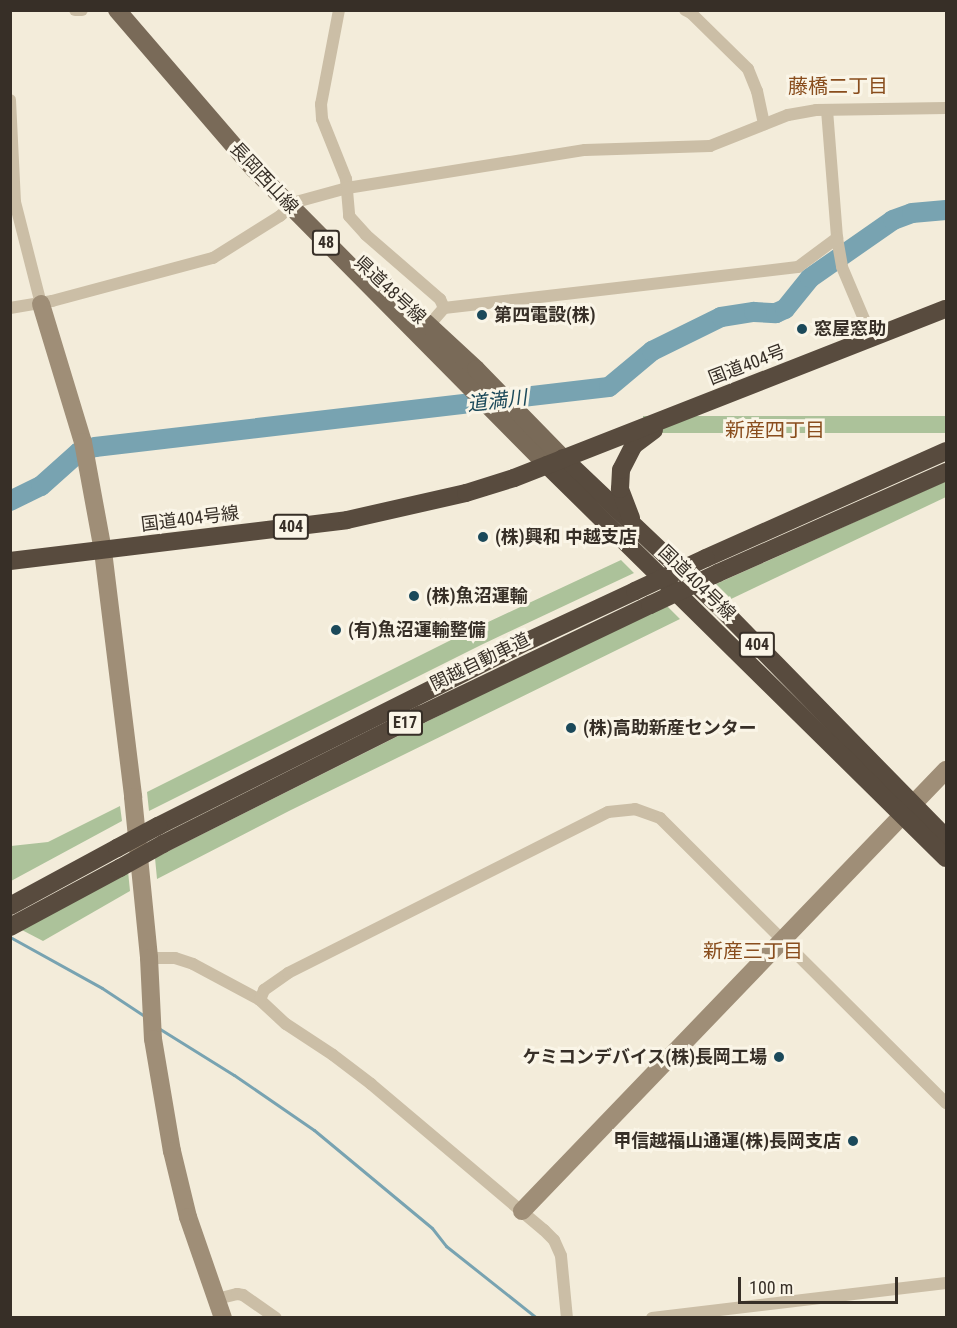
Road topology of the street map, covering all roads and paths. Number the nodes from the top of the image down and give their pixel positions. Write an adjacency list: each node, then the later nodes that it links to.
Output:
1 (75, 10): 2 (street)
2 (82, 10)
3 (117, 10): 12 (main road, 長岡西山線 / 48)
4 (126, 10): 12 (main road, 県道48号線 / 48)
5 (339, 10): 11 (street)
6 (685, 10): 10 (street)
7 (10, 100): 14 (street)
8 (946, 108): 9 (street)
9 (827, 111): 10 (street); 13 (street)
10 (764, 124): 11 (street)
11 (347, 188): 12 (street); 16 (street)
12 (293, 204): 14 (street); 18 (main road, 県道48号線 / 48); 22 (main road, 長岡西山線 / 48)
13 (837, 238): 16 (street); 19 (street)
14 (41, 304): 15 (street); 25 (street)
15 (10, 308)
16 (444, 308): 18 (street)
17 (946, 309): 19 (highway, 国道404号 / 404)
18 (429, 325): 22 (main road, 県道48号線 / 48)
19 (872, 338): 20 (highway, 国道404号 / 404)
20 (675, 415): 22 (highway, 国道404号 / 404); 24 (highway)
21 (946, 451): 31 (highway, 関越自動車道 / E17, bridge)
22 (555, 461): 24 (highway, 国道404号線 / 404); 25 (highway, 国道404号線 / 404); 28 (highway, 国道404号線 / 404)
23 (946, 472): 32 (highway, 関越自動車道 / E17, bridge)
24 (638, 530): 28 (highway, 国道404号線 / 404)
25 (104, 551): 26 (highway, 国道404号線 / 404); 34 (street)
26 (10, 561)
27 (946, 770): 28 (street)
28 (908, 811): 29 (highway, 国道404号線 / 404); 30 (highway, 国道404号線 / 404); 33 (street)
29 (946, 838)
30 (946, 858)
31 (10, 906)
32 (11, 927)
33 (782, 941): 35 (street); 36 (street); 37 (street)
34 (149, 958): 35 (street); 39 (street)
35 (260, 1000): 37 (street)
36 (946, 1103)
37 (522, 1211): 42 (street)
38 (946, 1283): 43 (street)
39 (217, 1299): 40 (street); 41 (street)
40 (223, 1317)
41 (276, 1317)
42 (567, 1317)
43 (652, 1317)

